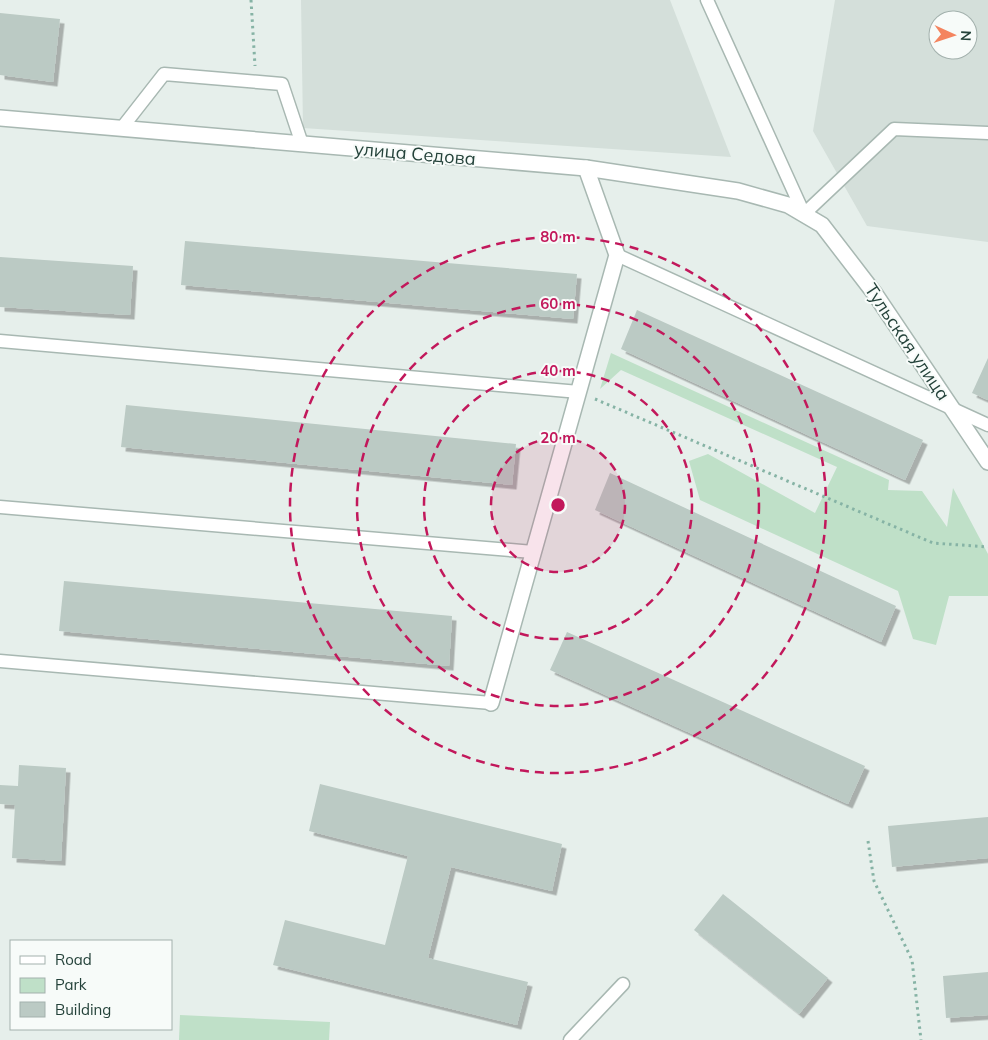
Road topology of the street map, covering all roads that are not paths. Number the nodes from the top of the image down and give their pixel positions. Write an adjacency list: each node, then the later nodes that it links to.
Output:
1 (707, 0): 7 (lane)
2 (0, 118): 3 (street, улица Седова)
3 (121, 128): 5 (street, улица Седова); 5 (lane)
4 (988, 133): 7 (lane)
5 (302, 144): 6 (street, улица Седова)
6 (586, 168): 7 (street, улица Седова); 9 (street)
7 (804, 214): 8 (street, улица Седова)
8 (822, 225): 12 (street, Тульская улица)
9 (617, 255): 11 (street); 12 (lane)
10 (0, 341): 11 (lane)
11 (579, 392): 16 (street)
12 (950, 406): 13 (lane); 14 (street, Тульская улица)
13 (988, 425)
14 (988, 462)
15 (0, 508): 16 (lane)
16 (533, 552): 18 (street)
17 (0, 661): 18 (lane)
18 (491, 703)
19 (623, 984): 20 (lane)
20 (570, 1040)

